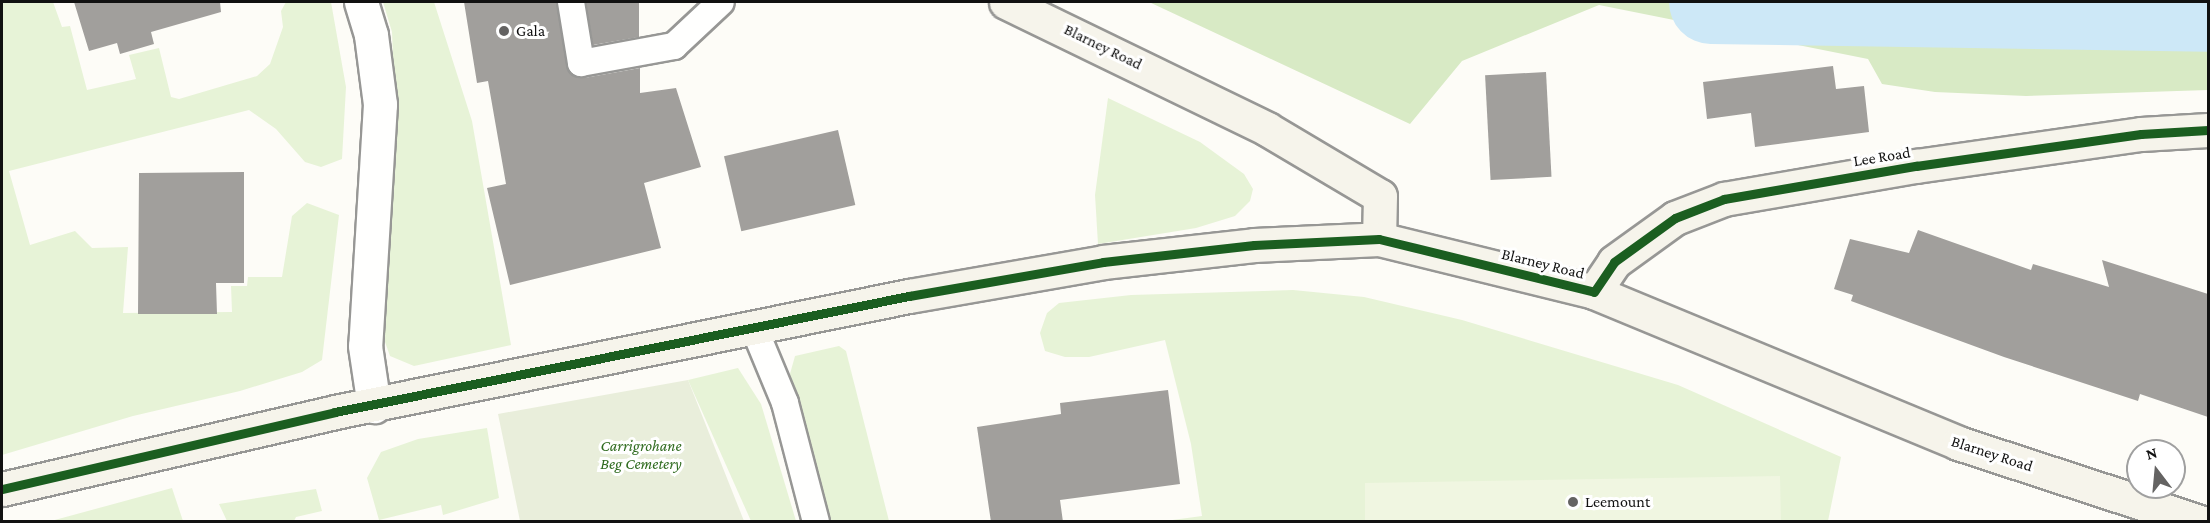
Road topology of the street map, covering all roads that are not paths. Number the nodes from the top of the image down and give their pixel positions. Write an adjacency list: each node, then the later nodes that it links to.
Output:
1 (361, 2): 9 (street)
2 (571, 2): 3 (lane)
3 (721, 2)
4 (1006, 2): 6 (main road, Blarney Road)
5 (2208, 130): 7 (main road, Lee Road)
6 (1378, 239): 7 (main road, Blarney Road); 8 (main road, Blarney Road)
7 (1594, 292): 12 (main road, Blarney Road)
8 (754, 328): 9 (main road, Blarney Road); 11 (lane)
9 (374, 406): 10 (main road, Blarney Road)
10 (2, 489)
11 (816, 522)
12 (2200, 522)

